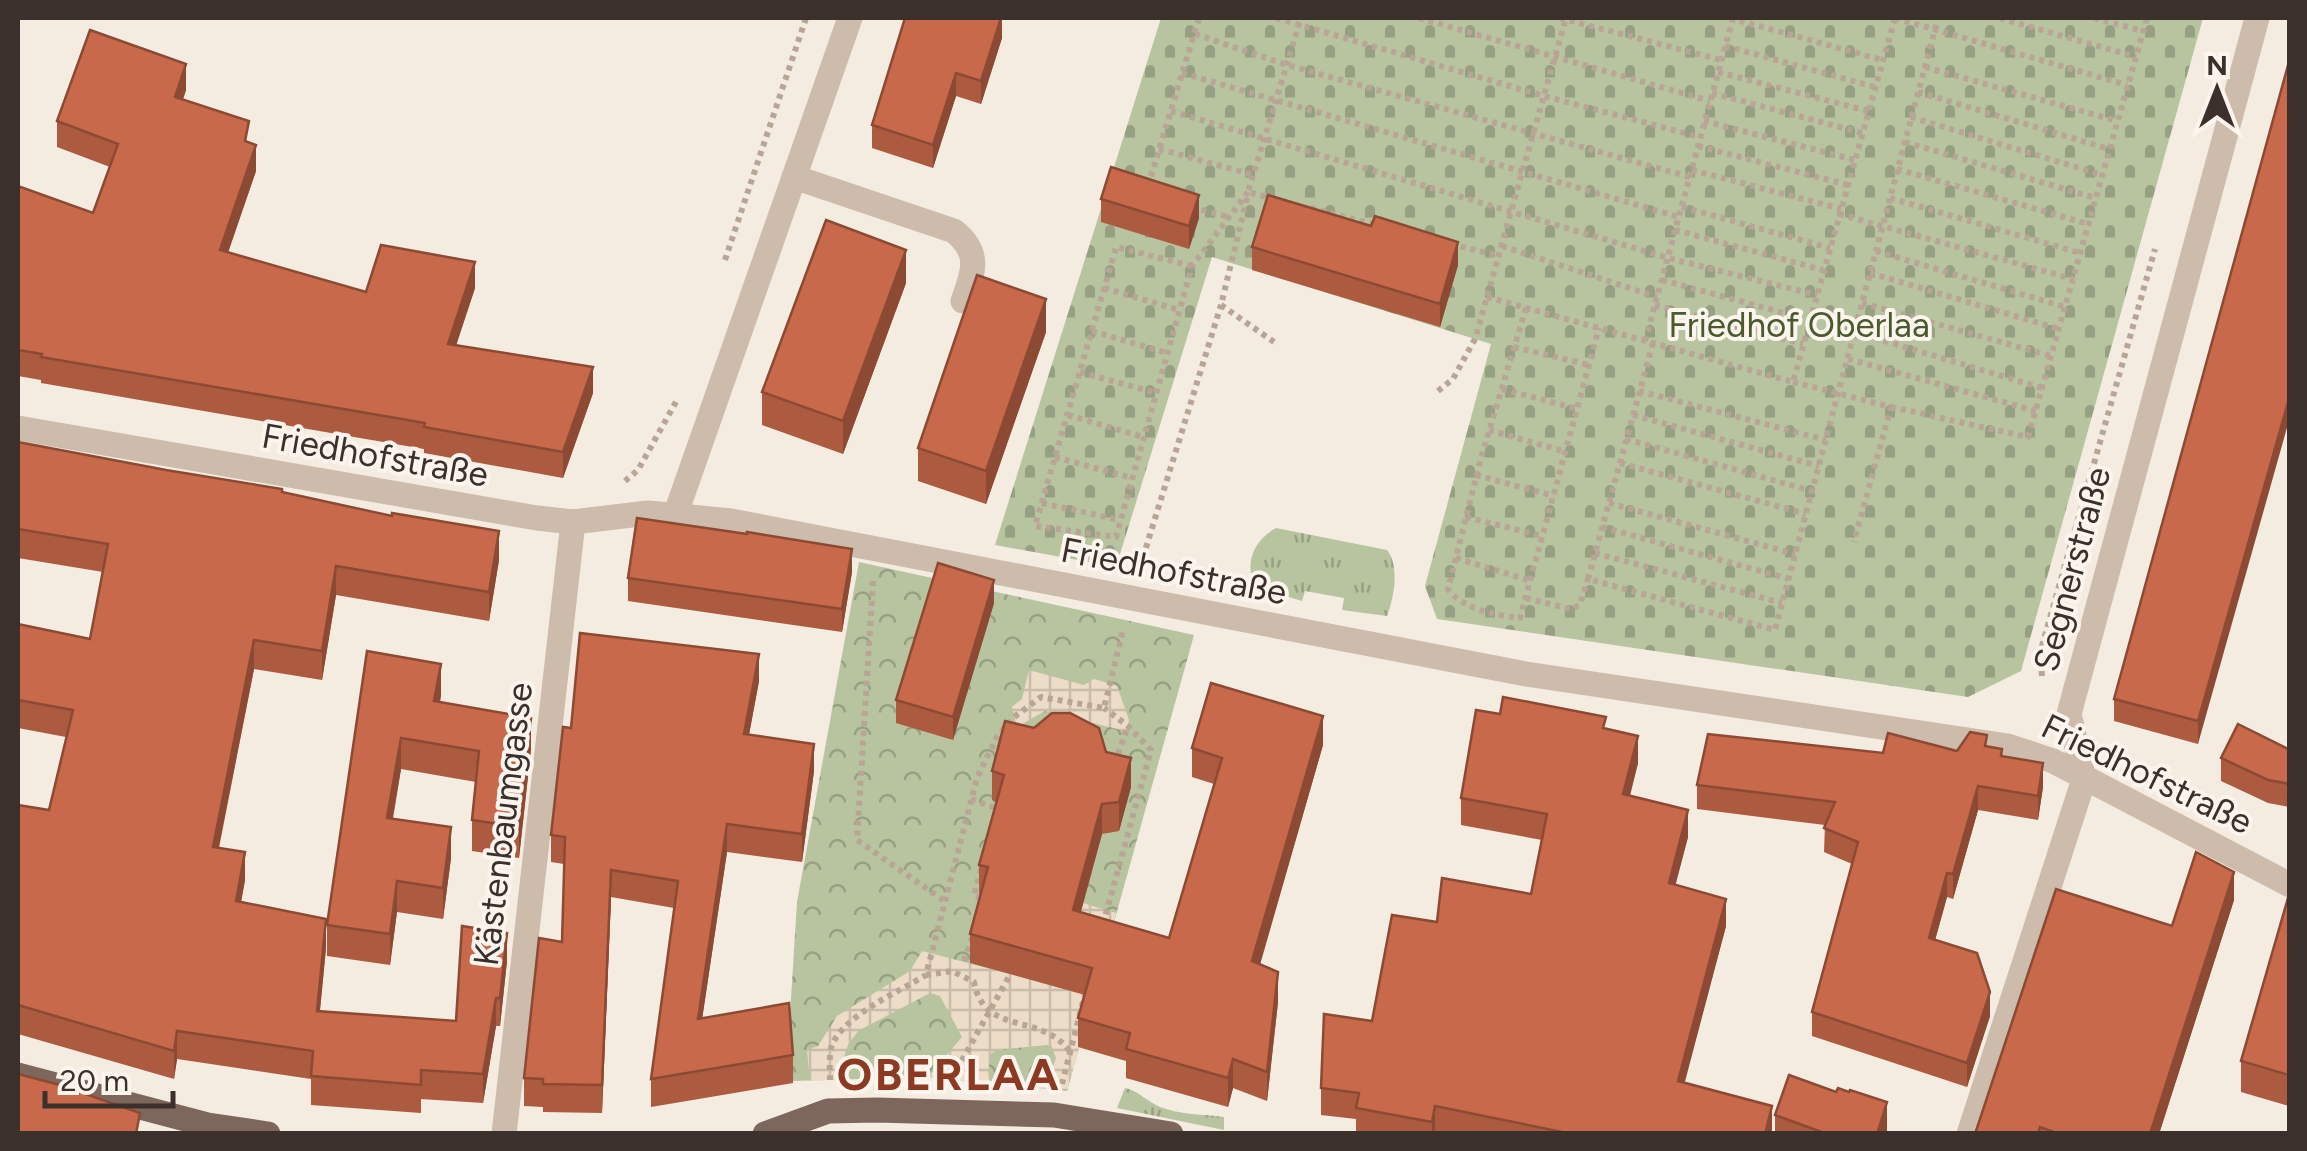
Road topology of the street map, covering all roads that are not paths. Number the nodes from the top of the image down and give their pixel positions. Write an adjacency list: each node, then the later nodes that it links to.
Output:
1 (850, 18): 3 (street)
2 (2258, 18): 8 (street, Segnerstraße)
3 (794, 177): 4 (street); 6 (street)
4 (963, 301)
5 (18, 428): 7 (street, Friedhofstraße)
6 (676, 513): 7 (street, Friedhofstraße); 8 (street, Friedhofstraße)
7 (573, 522): 12 (street, Kästenbaumgasse)
8 (2084, 779): 9 (street, Friedhofstraße); 15 (street)
9 (2290, 884)
10 (18, 1075): 11 (main road)
11 (268, 1134)
12 (504, 1134)
13 (765, 1134): 14 (main road)
14 (1171, 1134)
15 (1969, 1134)

